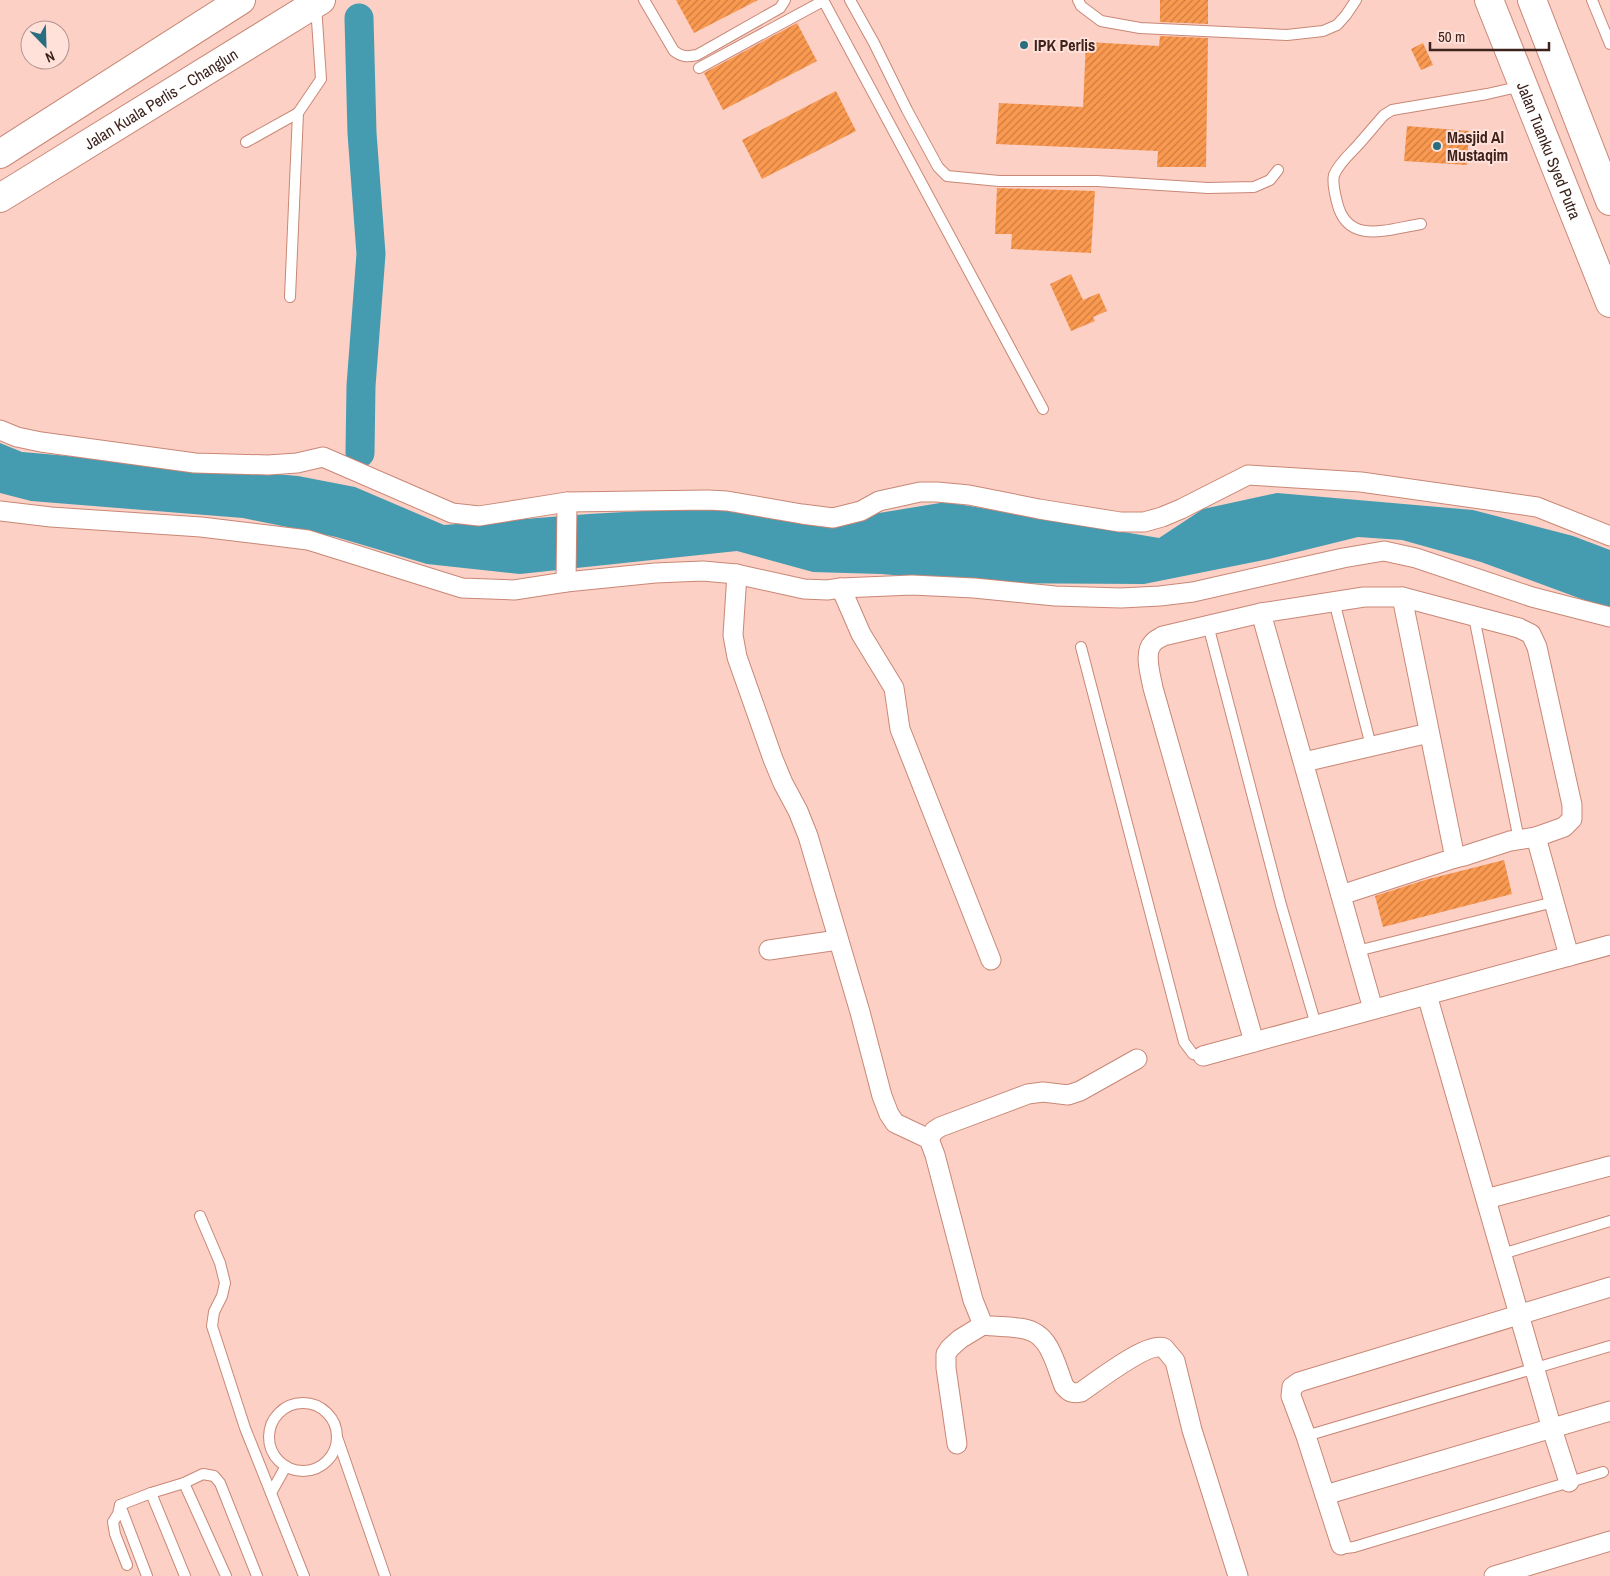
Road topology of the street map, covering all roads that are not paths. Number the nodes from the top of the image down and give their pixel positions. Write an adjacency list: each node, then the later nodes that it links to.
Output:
1 (241, 0): 17 (main road)
2 (644, 0): 3 (lane)
3 (785, 0)
4 (823, 0): 13 (lane); 24 (lane)
5 (850, 0): 18 (lane)
6 (1078, 0): 7 (lane)
7 (1356, 0)
8 (1488, 0): 14 (main road, Jalan Tuanku Syed Putra)
9 (1532, 0): 20 (main road)
10 (1592, 0): 12 (lane)
11 (319, 2): 15 (lane); 19 (main road, Jalan Kuala Perlis – Changlun)
12 (1610, 44)
13 (699, 68)
14 (1523, 86): 21 (lane); 23 (main road, Jalan Tuanku Syed Putra)
15 (298, 113): 16 (lane); 22 (lane)
16 (246, 142)
17 (0, 154)
18 (1278, 170)
19 (0, 198)
20 (1610, 201)
21 (1421, 224)
22 (290, 297)
23 (1610, 303)
24 (1043, 409)
25 (0, 430): 26 (street)
26 (567, 508): 28 (street); 30 (street)
27 (0, 512): 30 (street)
28 (1610, 536)
29 (737, 574): 30 (street); 31 (street); 46 (street)
30 (567, 576)
31 (841, 588): 36 (street); 51 (street)
32 (1402, 596): 33 (street); 35 (street); 39 (street)
33 (1334, 601): 34 (street); 40 (lane)
34 (1261, 613): 37 (street); 41 (street)
35 (1474, 617): 42 (lane); 42 (street)
36 (1610, 617)
37 (1208, 626): 54 (lane); 55 (street)
38 (1081, 647): 56 (lane)
39 (1429, 733): 40 (street); 43 (street)
40 (1371, 746): 41 (street)
41 (1304, 762): 44 (street)
42 (1527, 838): 43 (street); 45 (street)
43 (1455, 858): 44 (street)
44 (1341, 895): 49 (street)
45 (1554, 902): 49 (lane); 50 (street)
46 (838, 940): 48 (street); 58 (street)
47 (1610, 945): 50 (street)
48 (769, 950)
49 (1357, 951): 53 (street)
50 (1569, 956): 52 (street)
51 (991, 960)
52 (1426, 995): 53 (street); 60 (street)
53 (1373, 1009): 54 (street)
54 (1316, 1025): 55 (street)
55 (1254, 1042): 56 (street)
56 (1203, 1056)
57 (1137, 1059): 58 (street)
58 (929, 1139): 66 (street)
59 (1610, 1166): 60 (street)
60 (1486, 1199): 63 (street)
61 (200, 1216): 79 (lane)
62 (1610, 1221): 63 (lane)
63 (1502, 1254): 65 (street)
64 (1610, 1287): 65 (street)
65 (1520, 1315): 68 (street); 71 (street)
66 (983, 1325): 73 (street); 91 (street)
67 (1610, 1346): 68 (lane)
68 (1535, 1368): 70 (street); 71 (lane)
69 (1610, 1411): 70 (street)
70 (1552, 1428): 76 (street); 80 (street)
71 (1306, 1436): 80 (street)
72 (338, 1440): 74 (lane); 74 (lane); 90 (lane)
73 (957, 1444)
74 (286, 1466): 79 (lane)
75 (1603, 1472): 76 (lane)
76 (1569, 1482): 83 (lane)
77 (184, 1483): 78 (lane); 87 (lane); 88 (lane)
78 (151, 1493): 81 (lane); 86 (lane)
79 (271, 1493): 89 (lane)
80 (1325, 1495): 83 (street)
81 (120, 1505): 84 (lane); 85 (lane)
82 (1610, 1540): 92 (street)
83 (1341, 1545)
84 (127, 1565)
85 (147, 1576)
86 (185, 1576)
87 (226, 1576)
88 (257, 1576)
89 (304, 1576)
90 (385, 1576)
91 (1238, 1576)
92 (1494, 1576)

